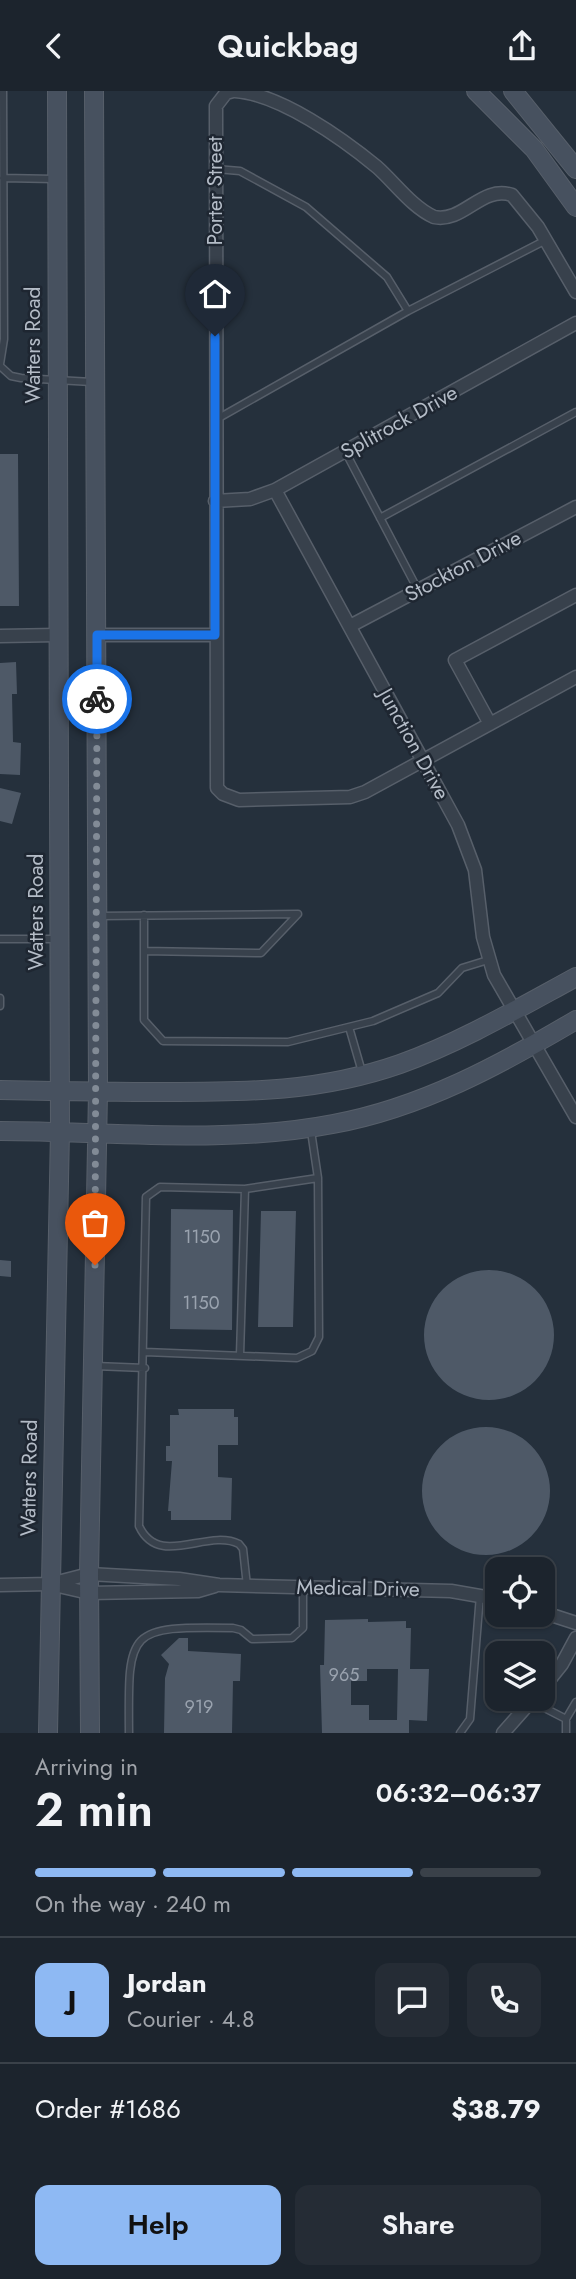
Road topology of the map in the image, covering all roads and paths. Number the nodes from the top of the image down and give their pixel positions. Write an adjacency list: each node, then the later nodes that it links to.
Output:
1 (3, 91): 11 (lane)
2 (57, 91): 12 (main road, Watters Road)
3 (94, 91): 20 (main road)
4 (476, 91): 8 (main road)
5 (513, 91): 7 (main road)
6 (231, 92): 10 (street, Porter Street); 14 (street)
7 (551, 136): 8 (main road); 9 (main road)
8 (534, 149): 13 (main road)
9 (576, 169)
10 (216, 170): 16 (lane); 22 (street, Porter Street)
11 (3, 178): 12 (lane); 18 (lane)
12 (56, 179): 19 (main road, Watters Road)
13 (576, 207)
14 (547, 240): 15 (street); 16 (lane)
15 (576, 292)
16 (408, 311): 22 (lane)
17 (576, 323): 23 (street, Splitrock Drive)
18 (0, 365): 19 (lane)
19 (55, 381): 20 (lane); 31 (main road, Watters Road)
20 (97, 382): 32 (main road)
21 (576, 412): 27 (lane)
22 (215, 420): 25 (street, Porter Street)
23 (345, 451): 24 (street, Splitrock Drive); 27 (lane)
24 (275, 490): 25 (street, Splitrock Drive); 30 (street, Junction Drive)
25 (215, 501): 33 (street, Porter Street)
26 (576, 507): 28 (street, Stockton Drive)
27 (380, 518): 28 (lane)
28 (418, 590): 30 (street, Stockton Drive)
29 (576, 595): 36 (street)
30 (349, 626): 37 (street, Junction Drive)
31 (57, 635): 34 (street); 41 (main road, Watters Road)
32 (97, 635): 33 (street); 39 (main road)
33 (215, 635): 37 (street, Porter Street)
34 (0, 636)
35 (576, 677): 36 (street)
36 (490, 724): 37 (street)
37 (423, 761): 43 (street, Junction Drive)
38 (144, 915): 39 (lane); 42 (lane); 42 (lane)
39 (97, 916): 54 (main road)
40 (0, 939): 41 (lane)
41 (59, 939): 53 (main road, Watters Road)
42 (144, 951): 49 (lane)
43 (488, 960): 47 (street, Junction Drive); 49 (lane)
44 (576, 977): 47 (main road)
45 (0, 998): 46 (lane)
46 (0, 1006)
47 (514, 1011): 50 (street, Junction Drive); 51 (main road)
48 (576, 1020): 50 (main road)
49 (349, 1027): 51 (lane)
50 (534, 1045): 55 (street, Junction Drive); 56 (main road)
51 (363, 1075): 54 (main road)
52 (0, 1090): 53 (main road)
53 (60, 1091): 54 (main road); 58 (main road, Watters Road)
54 (98, 1092): 59 (main road)
55 (576, 1117)
56 (310, 1127): 59 (main road); 60 (lane)
57 (0, 1131): 58 (main road)
58 (60, 1131): 59 (main road); 67 (main road, Watters Road)
59 (97, 1133): 64 (main road)
60 (318, 1178): 61 (lane); 63 (lane)
61 (245, 1189): 62 (lane); 63 (lane)
62 (145, 1352): 63 (lane); 65 (lane)
63 (240, 1356)
64 (93, 1366): 65 (lane); 66 (main road)
65 (145, 1367): 70 (lane)
66 (89, 1574): 67 (street, Medical Drive); 69 (street, Medical Drive); 72 (main road)
67 (50, 1584): 68 (street); 72 (street, Medical Drive); 83 (main road, Watters Road)
68 (0, 1585)
69 (219, 1585): 70 (street, Medical Drive); 72 (street, Medical Drive)
70 (247, 1586): 71 (street, Medical Drive)
71 (303, 1587): 73 (street, Medical Drive); 85 (lane)
72 (89, 1593): 84 (main road)
73 (480, 1594): 74 (street, Medical Drive); 86 (lane)
74 (485, 1595)
75 (555, 1616): 76 (street)
76 (576, 1623)
77 (576, 1638): 78 (street)
78 (555, 1673)
79 (576, 1702): 82 (lane)
80 (522, 1711): 87 (street)
81 (552, 1711): 82 (lane)
82 (566, 1719): 88 (lane)
83 (48, 1733)
84 (90, 1733)
85 (129, 1733)
86 (460, 1733)
87 (503, 1733)
88 (566, 1733)

